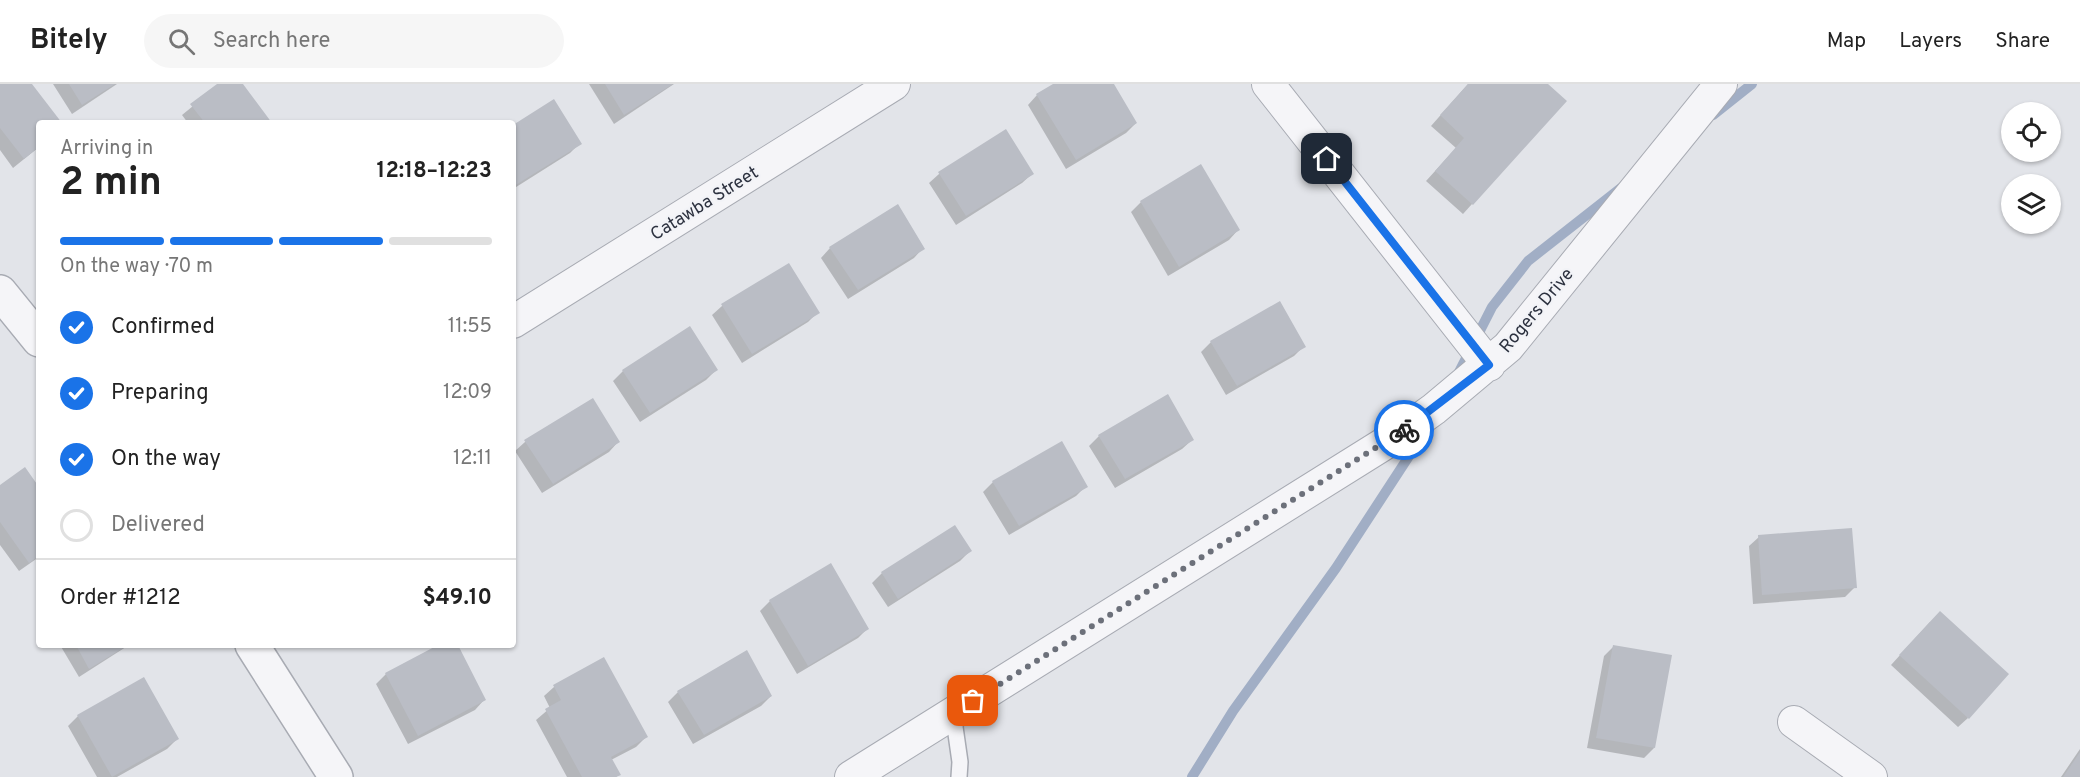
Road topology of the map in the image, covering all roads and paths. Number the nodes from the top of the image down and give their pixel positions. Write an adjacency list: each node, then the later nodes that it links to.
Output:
1 (894, 84): 5 (street, Catawba Street)
2 (1268, 84): 7 (street)
3 (1721, 84): 7 (street, Rogers Drive)
4 (0, 292): 6 (street)
5 (516, 320)
6 (36, 336)
7 (1489, 365): 9 (street, Rogers Drive)
8 (254, 648): 11 (street)
9 (952, 713): 12 (street, Rogers Drive); 13 (lane)
10 (1794, 722): 14 (street)
11 (336, 777)
12 (850, 777)
13 (959, 777)
14 (1871, 777)

